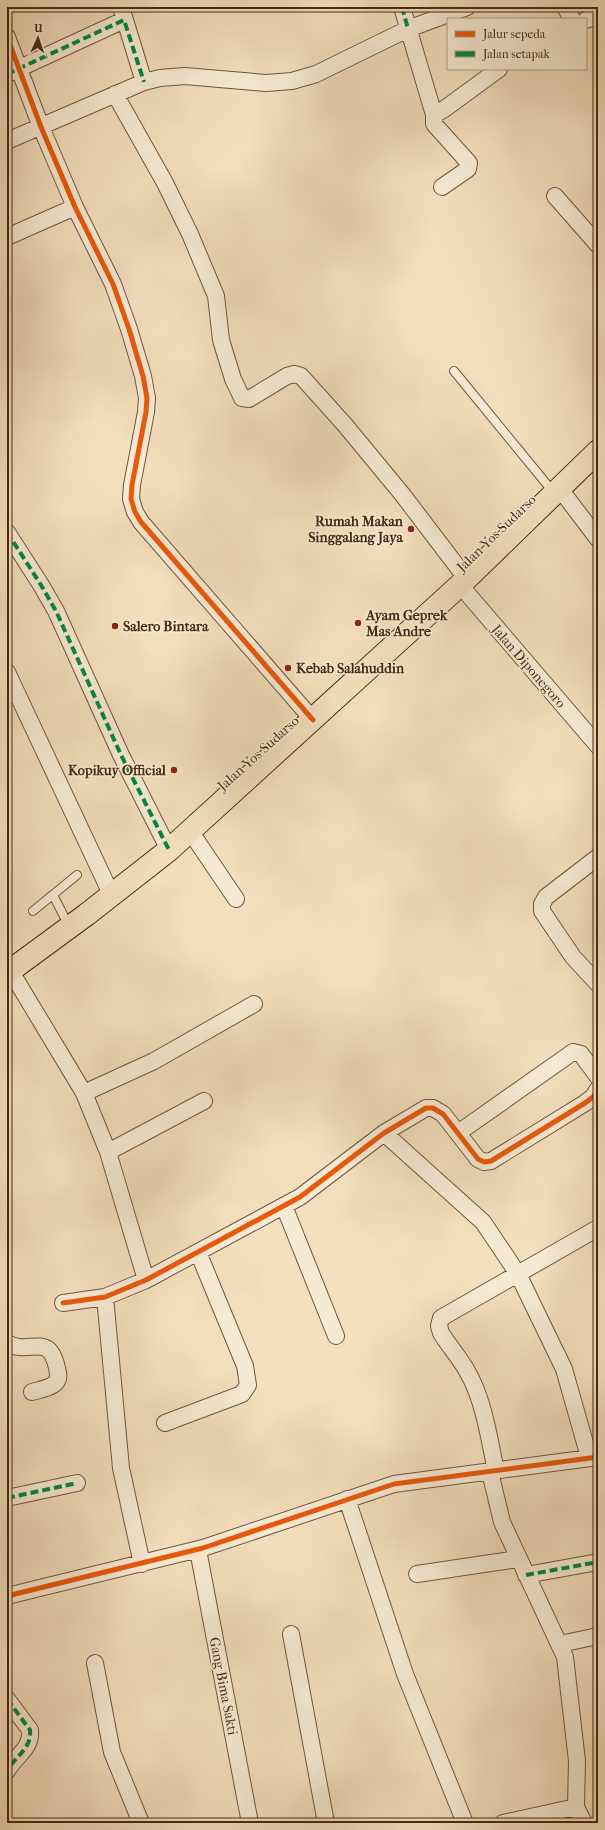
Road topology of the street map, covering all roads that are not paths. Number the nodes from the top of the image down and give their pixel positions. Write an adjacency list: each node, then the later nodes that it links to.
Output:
1 (402, 7): 8 (street)
2 (467, 7): 8 (street)
3 (565, 7): 6 (street)
4 (122, 14): 11 (street); 12 (street)
5 (598, 16): 7 (street)
6 (571, 18)
7 (587, 20)
8 (408, 29): 12 (street); 14 (street)
9 (7, 37): 11 (street)
10 (498, 70): 14 (street)
11 (13, 72): 15 (street)
12 (144, 82): 13 (street)
13 (115, 94): 15 (street); 27 (street, Jalan Diponegoro)
14 (434, 115): 17 (street)
15 (41, 127): 16 (street); 19 (street)
16 (7, 141)
17 (442, 187)
18 (555, 196): 21 (street)
19 (75, 207): 20 (street); 29 (street)
20 (7, 237)
21 (598, 246)
22 (454, 371): 24 (lane)
23 (598, 451): 24 (highway, Jalan Yos Sudarso)
24 (557, 491): 26 (street); 27 (highway, Jalan Yos Sudarso)
25 (7, 532): 32 (street)
26 (598, 539)
27 (463, 582): 29 (highway, Jalan Yos Sudarso); 30 (street, Jalan Diponegoro)
28 (7, 672): 36 (street)
29 (313, 720): 31 (highway, Jalan Yos Sudarso)
30 (598, 746)
31 (190, 831): 32 (highway, Jalan Yos Sudarso); 37 (street)
32 (169, 850): 36 (highway, Jalan Yos Sudarso)
33 (598, 857): 41 (street)
34 (77, 875): 35 (lane)
35 (53, 894): 38 (lane); 39 (lane)
36 (112, 896): 39 (highway, Jalan Yos Sudarso)
37 (236, 899)
38 (33, 911)
39 (70, 927): 40 (highway, Jalan Yos Sudarso)
40 (8, 969): 45 (street)
41 (598, 984)
42 (254, 1004): 45 (street)
43 (598, 1077): 48 (street)
44 (598, 1089): 48 (street)
45 (84, 1093): 49 (street)
46 (204, 1102): 49 (street)
47 (384, 1133): 48 (street); 50 (street); 53 (street)
48 (458, 1133)
49 (108, 1152): 54 (street)
50 (284, 1206): 52 (street); 57 (street)
51 (598, 1228): 53 (street)
52 (198, 1252): 54 (street); 60 (street)
53 (518, 1274): 61 (street); 62 (street)
54 (146, 1280): 55 (street)
55 (106, 1297): 56 (street); 69 (street)
56 (62, 1303)
57 (336, 1336)
58 (7, 1343): 59 (street)
59 (32, 1392)
60 (165, 1423)
61 (594, 1457): 62 (street)
62 (493, 1471): 65 (street); 67 (street)
63 (77, 1483): 64 (street)
64 (7, 1498)
65 (347, 1499): 66 (street); 83 (street)
66 (198, 1550): 69 (street); 81 (street, Gang Bima Sakti)
67 (518, 1559): 70 (street); 71 (street)
68 (598, 1562): 71 (street)
69 (142, 1564): 72 (street)
70 (417, 1574)
71 (526, 1575): 75 (street)
72 (7, 1596)
73 (290, 1634): 82 (street)
74 (598, 1636): 75 (street)
75 (560, 1644): 79 (street)
76 (95, 1663): 80 (street)
77 (7, 1699): 78 (street)
78 (7, 1771)
79 (576, 1807): 84 (street); 85 (street)
80 (141, 1823)
81 (250, 1823)
82 (326, 1823)
83 (465, 1823)
84 (506, 1823)
85 (584, 1823)

